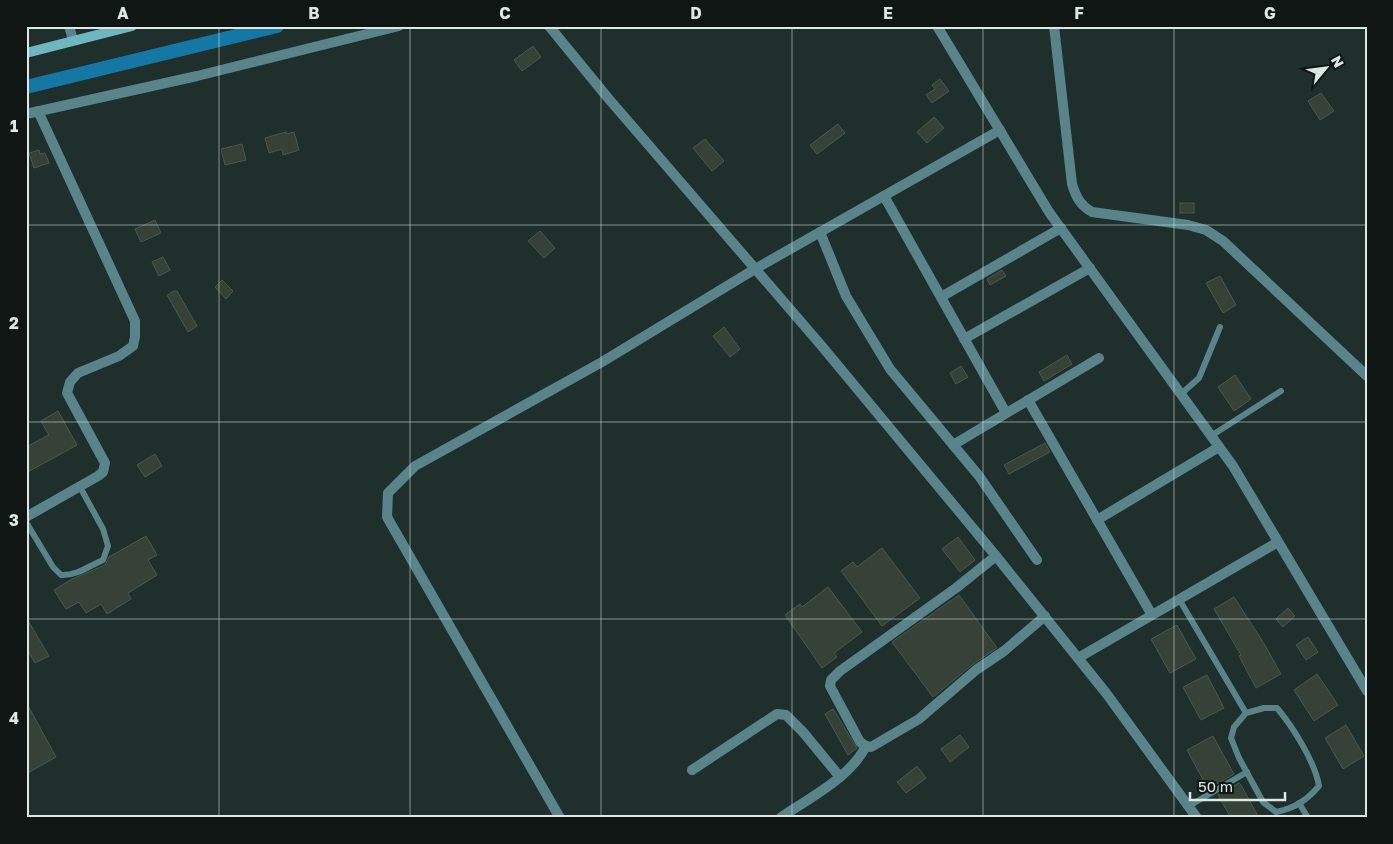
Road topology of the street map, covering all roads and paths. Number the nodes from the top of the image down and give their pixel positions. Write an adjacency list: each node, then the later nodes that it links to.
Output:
1 (69, 26): 8 (street)
2 (132, 26): 7 (street)
3 (399, 26): 10 (street)
4 (549, 26): 17 (street)
5 (938, 26): 12 (street)
6 (1054, 26): 22 (street)
7 (108, 29): 8 (street)
8 (73, 40): 9 (street)
9 (26, 53)
10 (38, 111): 11 (street); 30 (street)
11 (26, 114)
12 (1000, 130): 13 (street); 14 (street)
13 (884, 196): 15 (street); 18 (street)
14 (1061, 228): 16 (street); 18 (street)
15 (820, 232): 17 (street); 28 (street)
16 (1090, 268): 20 (street); 24 (street)
17 (755, 269): 35 (street); 49 (street)
18 (941, 297): 20 (street)
19 (1220, 327): 24 (lane)
20 (964, 339): 26 (street)
21 (1099, 358): 25 (street)
22 (1367, 376)
23 (1281, 391): 27 (lane)
24 (1181, 394): 27 (street)
25 (1028, 400): 26 (street); 32 (street)
26 (1006, 413): 28 (street)
27 (1211, 436): 29 (street)
28 (953, 445): 36 (street)
29 (1219, 447): 32 (street); 34 (street)
30 (80, 487): 31 (street); 33 (lane)
31 (26, 517)
32 (1097, 520): 38 (street)
33 (26, 522)
34 (1278, 542): 37 (street); 41 (street)
35 (996, 556): 39 (street); 43 (street)
36 (1037, 560)
37 (1179, 600): 38 (street); 42 (lane)
38 (1152, 615): 40 (street)
39 (1045, 616): 40 (street); 43 (street)
40 (1078, 658): 48 (street)
41 (1367, 691)
42 (1246, 713): 45 (lane); 47 (lane)
43 (866, 746): 46 (street)
44 (692, 770): 46 (street)
45 (1247, 772): 47 (lane); 48 (lane)
46 (840, 777): 50 (street)
47 (1299, 803): 52 (lane)
48 (1189, 806): 51 (street)
49 (560, 818)
50 (780, 818)
51 (1197, 818)
52 (1308, 818)

